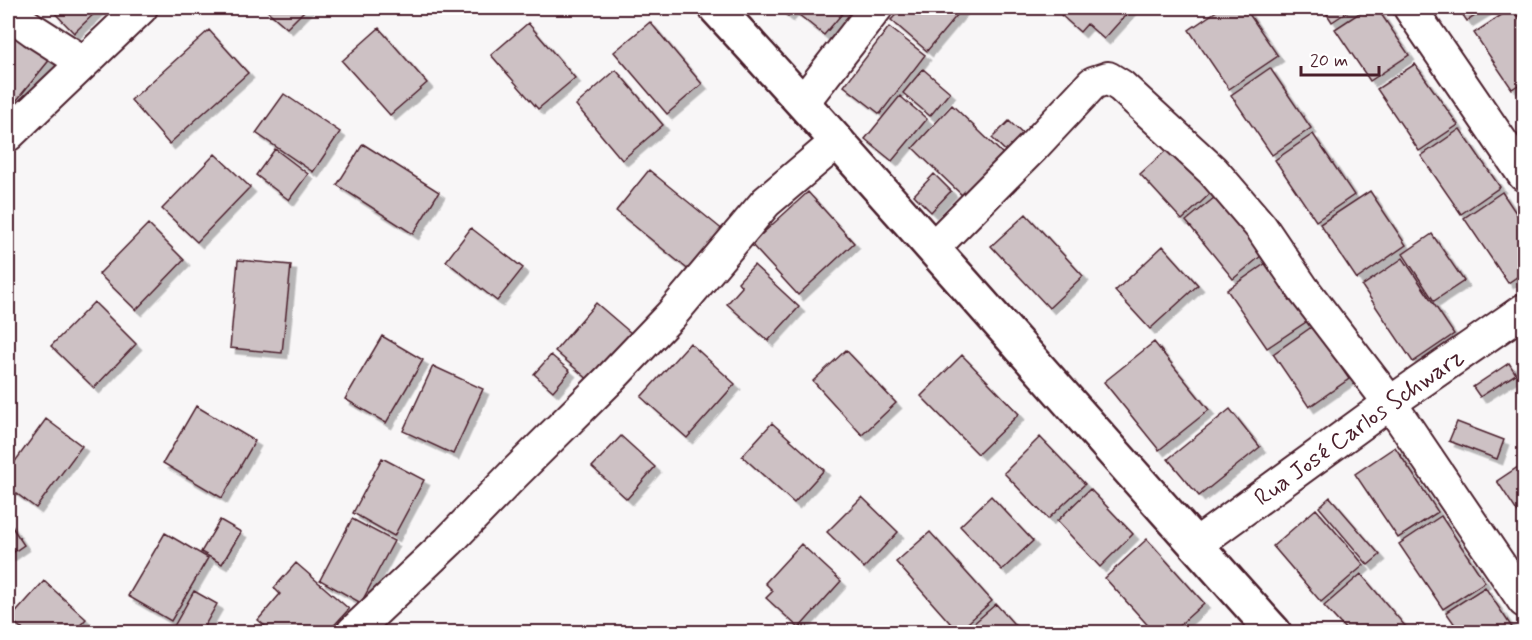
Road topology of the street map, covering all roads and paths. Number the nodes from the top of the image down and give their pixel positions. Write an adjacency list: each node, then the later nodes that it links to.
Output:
1 (141, 8): 6 (street)
2 (716, 8): 7 (main road)
3 (876, 8): 7 (street)
4 (1410, 8): 10 (street)
5 (8, 12): 6 (street)
6 (83, 62): 8 (street)
7 (803, 102): 9 (main road)
8 (8, 135)
9 (838, 141): 11 (main road); 16 (street)
10 (1524, 175)
11 (933, 248): 13 (street); 14 (main road)
12 (1524, 310): 13 (street, Rua José Carlos Schwarz)
13 (1390, 403): 14 (street, Rua José Carlos Schwarz); 15 (street)
14 (1195, 545): 17 (main road)
15 (1524, 601)
16 (353, 633)
17 (1274, 633)

